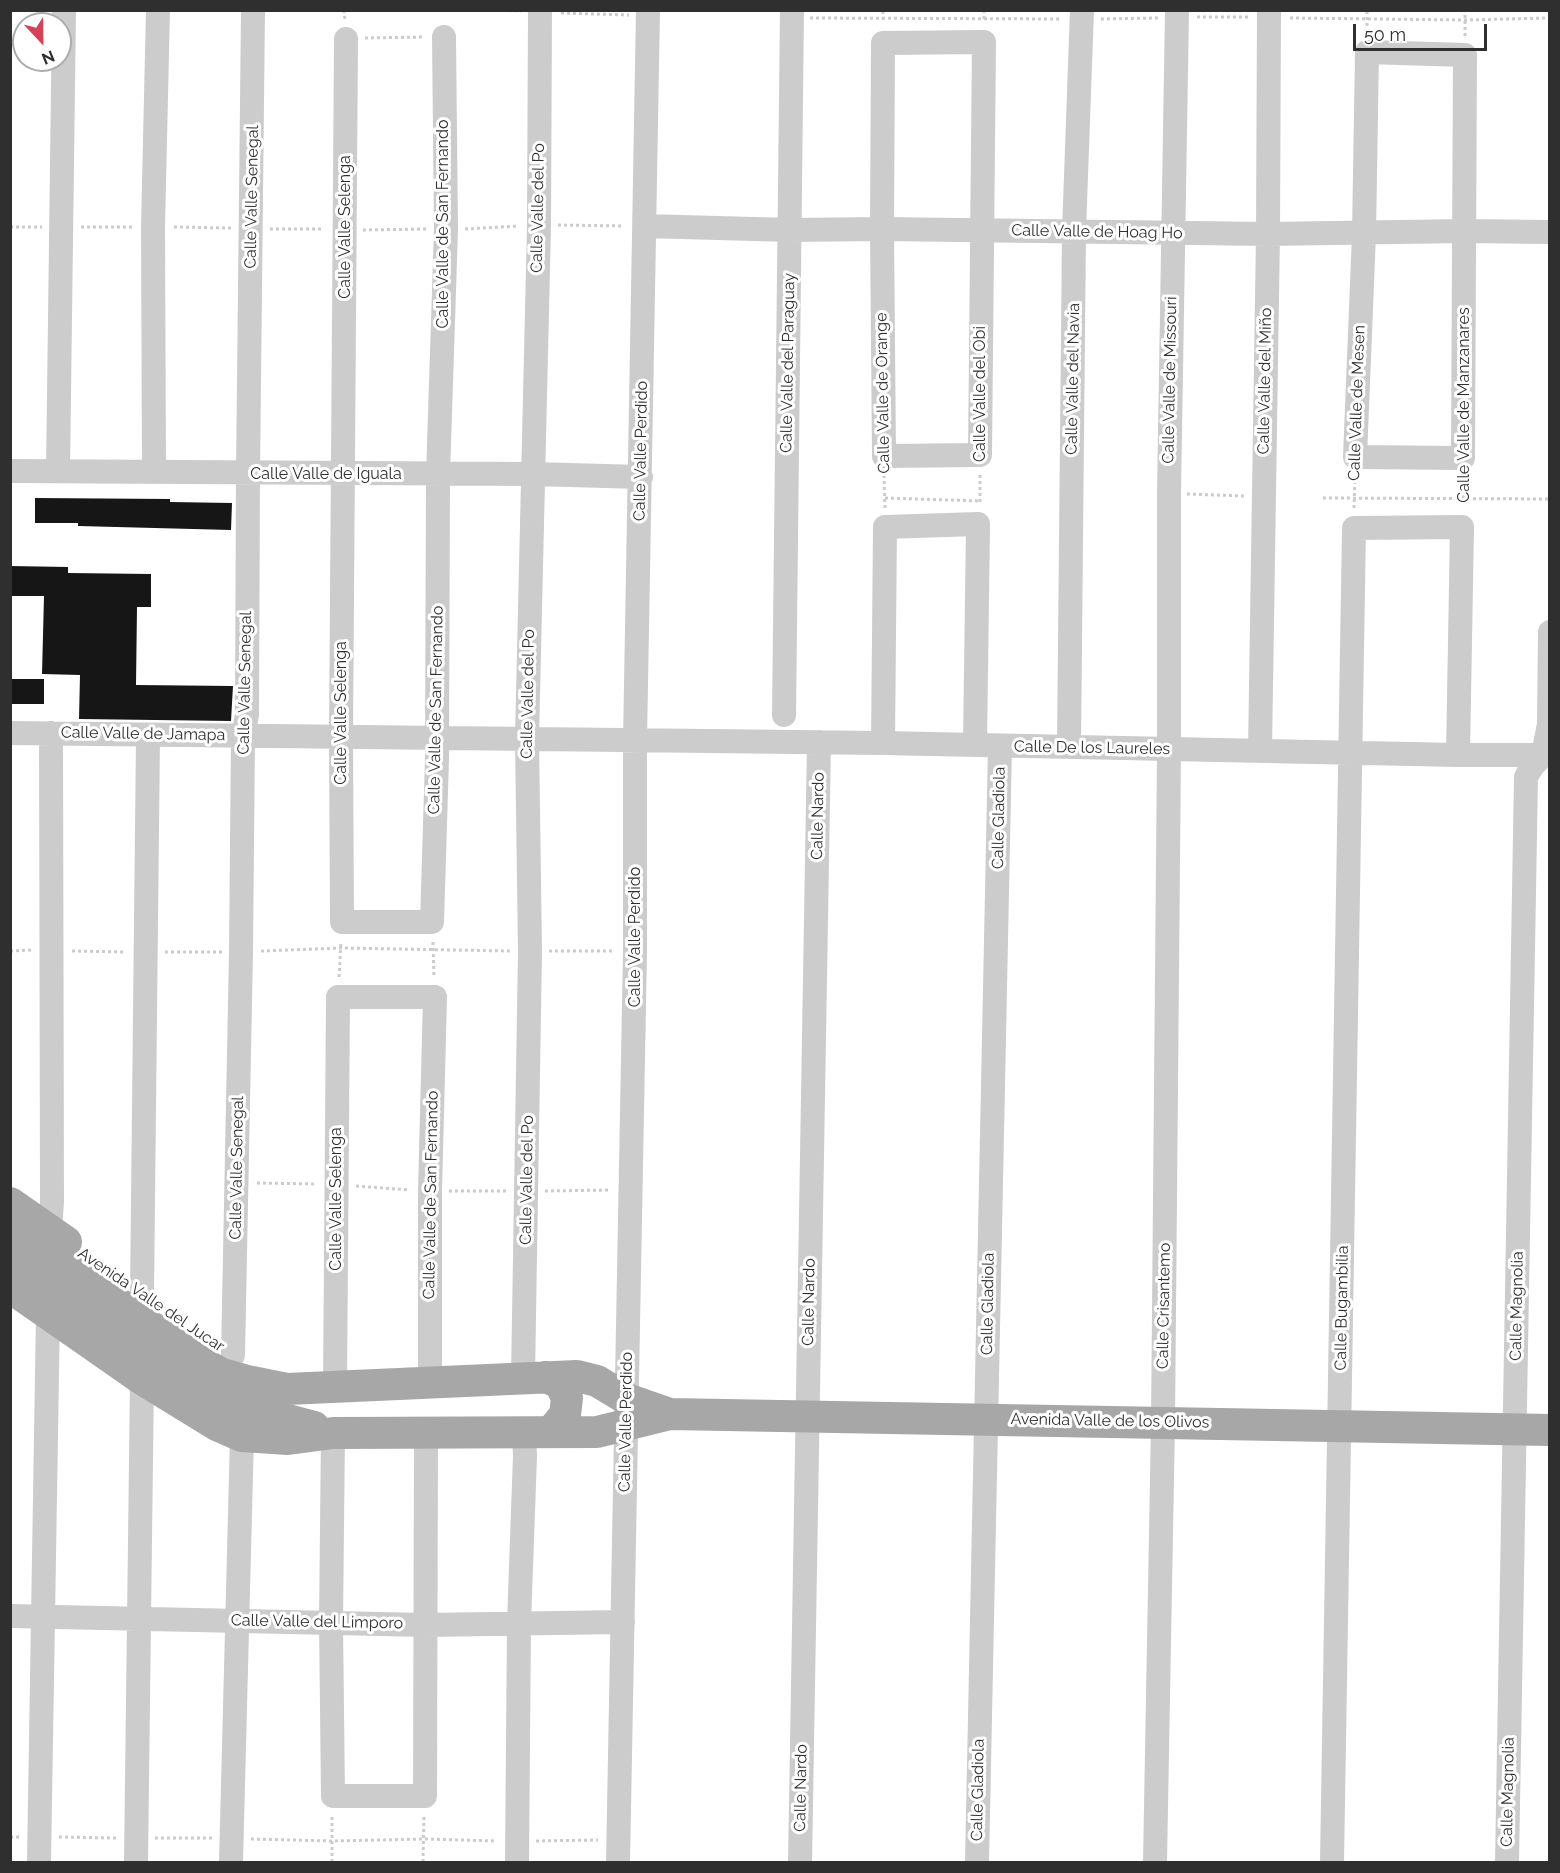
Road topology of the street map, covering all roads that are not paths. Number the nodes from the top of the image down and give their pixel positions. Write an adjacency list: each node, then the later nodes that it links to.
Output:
1 (64, 10): 27 (street)
2 (158, 10): 28 (street)
3 (253, 10): 30 (street, Calle Valle Senegal)
4 (792, 10): 16 (street, Calle Valle del Paraguay)
5 (1082, 10): 18 (street, Calle Valle del Navia)
6 (1177, 10): 21 (street, Calle Valle de Missouri)
7 (1269, 10): 22 (street, Calle Valle del Miño)
8 (540, 11): 32 (street, Calle Valle del Po)
9 (648, 13): 14 (street, Calle Valle Perdido)
10 (444, 37): 31 (street, Calle Valle de San Fernando)
11 (346, 39): 29 (street, Calle Valle Selenga)
12 (883, 43): 15 (street, Calle Valle de Orange); 17 (street, Calle Valle del Obi)
13 (1366, 52): 19 (street, Calle Valle de Manzanares); 23 (street, Calle Valle de Mesen)
14 (645, 226): 16 (street, Calle Valle de Hoag Ho); 33 (street, Calle Valle Perdido)
15 (882, 229): 16 (street, Calle Valle de Hoag Ho); 17 (street, Calle Valle de Hoag Ho); 24 (street, Calle Valle de Orange)
16 (790, 230): 35 (street, Calle Valle del Paraguay)
17 (981, 231): 18 (street, Calle Valle de Hoag Ho); 24 (street, Calle Valle del Obi)
18 (1074, 231): 21 (street, Calle Valle de Hoag Ho); 48 (street, Calle Valle del Navia)
19 (1464, 231): 20 (street, Calle Valle de Hoag Ho); 23 (street, Calle Valle de Hoag Ho); 25 (street, Calle Valle de Manzanares)
20 (1550, 232)
21 (1172, 233): 22 (street, Calle Valle de Hoag Ho); 49 (street, Calle Valle de Missouri)
22 (1268, 234): 23 (street, Calle Valle de Hoag Ho); 50 (street, Calle Valle del Miño)
23 (1364, 234): 25 (street, Calle Valle de Mesen)
24 (980, 455)
25 (1355, 457)
26 (10, 471): 27 (street, Calle Valle de Iguala)
27 (58, 471): 28 (street, Calle Valle de Iguala)
28 (154, 472): 30 (street, Calle Valle de Iguala)
29 (343, 472): 30 (street, Calle Valle de Iguala); 31 (street, Calle Valle de Iguala); 40 (street, Calle Valle Selenga)
30 (248, 474): 39 (street, Calle Valle Senegal)
31 (438, 474): 32 (street, Calle Valle de Iguala); 41 (street, Calle Valle de San Fernando)
32 (533, 474): 33 (street, Calle Valle de Iguala); 42 (street, Calle Valle del Po)
33 (641, 477): 43 (street, Calle Valle Perdido)
34 (1550, 632): 53 (street)
35 (784, 715)
36 (10, 733): 37 (street, Calle Valle de Jamapa)
37 (51, 733): 38 (street, Calle Valle de Jamapa); 58 (street)
38 (148, 736): 39 (street, Calle Valle de Jamapa); 61 (street)
39 (243, 736): 40 (street, Calle Valle de Jamapa); 64 (street, Calle Valle Senegal)
40 (341, 737): 41 (street, Calle Valle de Jamapa); 54 (street, Calle Valle Selenga)
41 (436, 738): 42 (street, Calle Valle de Jamapa); 54 (street, Calle Valle de San Fernando)
42 (527, 738): 43 (street, Calle Valle de Jamapa); 65 (street, Calle Valle del Po)
43 (634, 741): 44 (street, Calle De los Laureles); 69 (street, Calle Valle Perdido)
44 (819, 742): 45 (street, Calle De los Laureles); 70 (street, Calle Nardo)
45 (883, 743): 46 (street, Calle De los Laureles); 46 (street)
46 (975, 745): 47 (street, Calle De los Laureles)
47 (1000, 746): 48 (street, Calle De los Laureles); 71 (street, Calle Gladiola)
48 (1069, 747): 49 (street, Calle De los Laureles)
49 (1169, 749): 50 (street, Calle De los Laureles); 72 (street, Calle Crisantemo)
50 (1260, 751): 51 (street, Calle De los Laureles)
51 (1350, 753): 52 (street, Calle De los Laureles); 52 (street, Calle Valle de Manzanares); 73 (street, Calle Bugambilia)
52 (1458, 755): 53 (street, Calle De los Laureles)
53 (1546, 755): 74 (street, Calle Magnolia)
54 (432, 922)
55 (435, 998): 67 (street, Calle Valle de San Fernando); 68 (street, Calle Valle Selenga)
56 (10, 1203): 58 (main road, Avenida Valle del Jucar)
57 (10, 1230): 62 (main road, Avenida Valle del Jucar)
58 (50, 1231): 61 (main road, Avenida Valle del Jucar)
59 (10, 1259): 62 (main road, Avenida Valle del Jucar)
60 (10, 1287): 63 (main road, Avenida Valle del Jucar)
61 (142, 1293): 64 (main road, Avenida Valle del Jucar)
62 (89, 1298): 68 (main road, Avenida Valle del Jucar); 76 (main road, Avenida Valle del Jucar)
63 (48, 1313): 66 (main road, Avenida Valle del Jucar); 81 (street)
64 (232, 1354): 68 (main road, Avenida Valle del Jucar)
65 (534, 1378): 67 (main road, Avenida Valle del Jucar); 69 (main road, Avenida Valle del Jucar); 78 (main road)
66 (142, 1379): 79 (main road, Avenida Valle del Jucar); 82 (street)
67 (430, 1382): 68 (main road, Avenida Valle del Jucar)
68 (335, 1387)
69 (627, 1412): 70 (main road, Avenida Valle de los Olivos); 78 (main road, Avenida Valle del Jucar); 85 (street, Calle Valle Perdido)
70 (806, 1415): 71 (main road, Avenida Valle de los Olivos); 93 (street, Calle Nardo)
71 (986, 1419): 72 (main road, Avenida Valle de los Olivos); 94 (street, Calle Gladiola)
72 (1163, 1423): 73 (main road, Avenida Valle de los Olivos); 95 (street, Calle Crisantemo)
73 (1340, 1427): 74 (main road, Avenida Valle de los Olivos); 96 (street, Calle Bugambilia)
74 (1515, 1429): 75 (main road, Avenida Valle de los Olivos); 97 (street, Calle Magnolia)
75 (1550, 1430)
76 (333, 1433): 77 (main road, Avenida Valle del Jucar); 79 (main road, Avenida Valle del Jucar); 84 (street)
77 (426, 1433): 78 (main road, Avenida Valle del Jucar); 87 (street)
78 (538, 1433): 86 (street)
79 (242, 1436): 83 (street)
80 (10, 1616): 81 (street, Calle Valle del Limporo)
81 (43, 1617): 82 (street, Calle Valle del Limporo); 90 (street)
82 (140, 1618): 83 (street, Calle Valle del Limporo); 91 (street)
83 (236, 1621): 84 (street, Calle Valle del Limporo); 92 (street)
84 (331, 1622): 87 (street, Calle Valle del Limporo); 87 (street)
85 (623, 1622): 86 (street, Calle Valle del Limporo); 88 (street, Calle Valle Perdido)
86 (519, 1623): 87 (street, Calle Valle del Limporo); 89 (street)
87 (426, 1625)
88 (618, 1851)
89 (517, 1852)
90 (39, 1863)
91 (136, 1863)
92 (231, 1863)
93 (800, 1863)
94 (977, 1863)
95 (1155, 1863)
96 (1332, 1863)
97 (1507, 1863)

